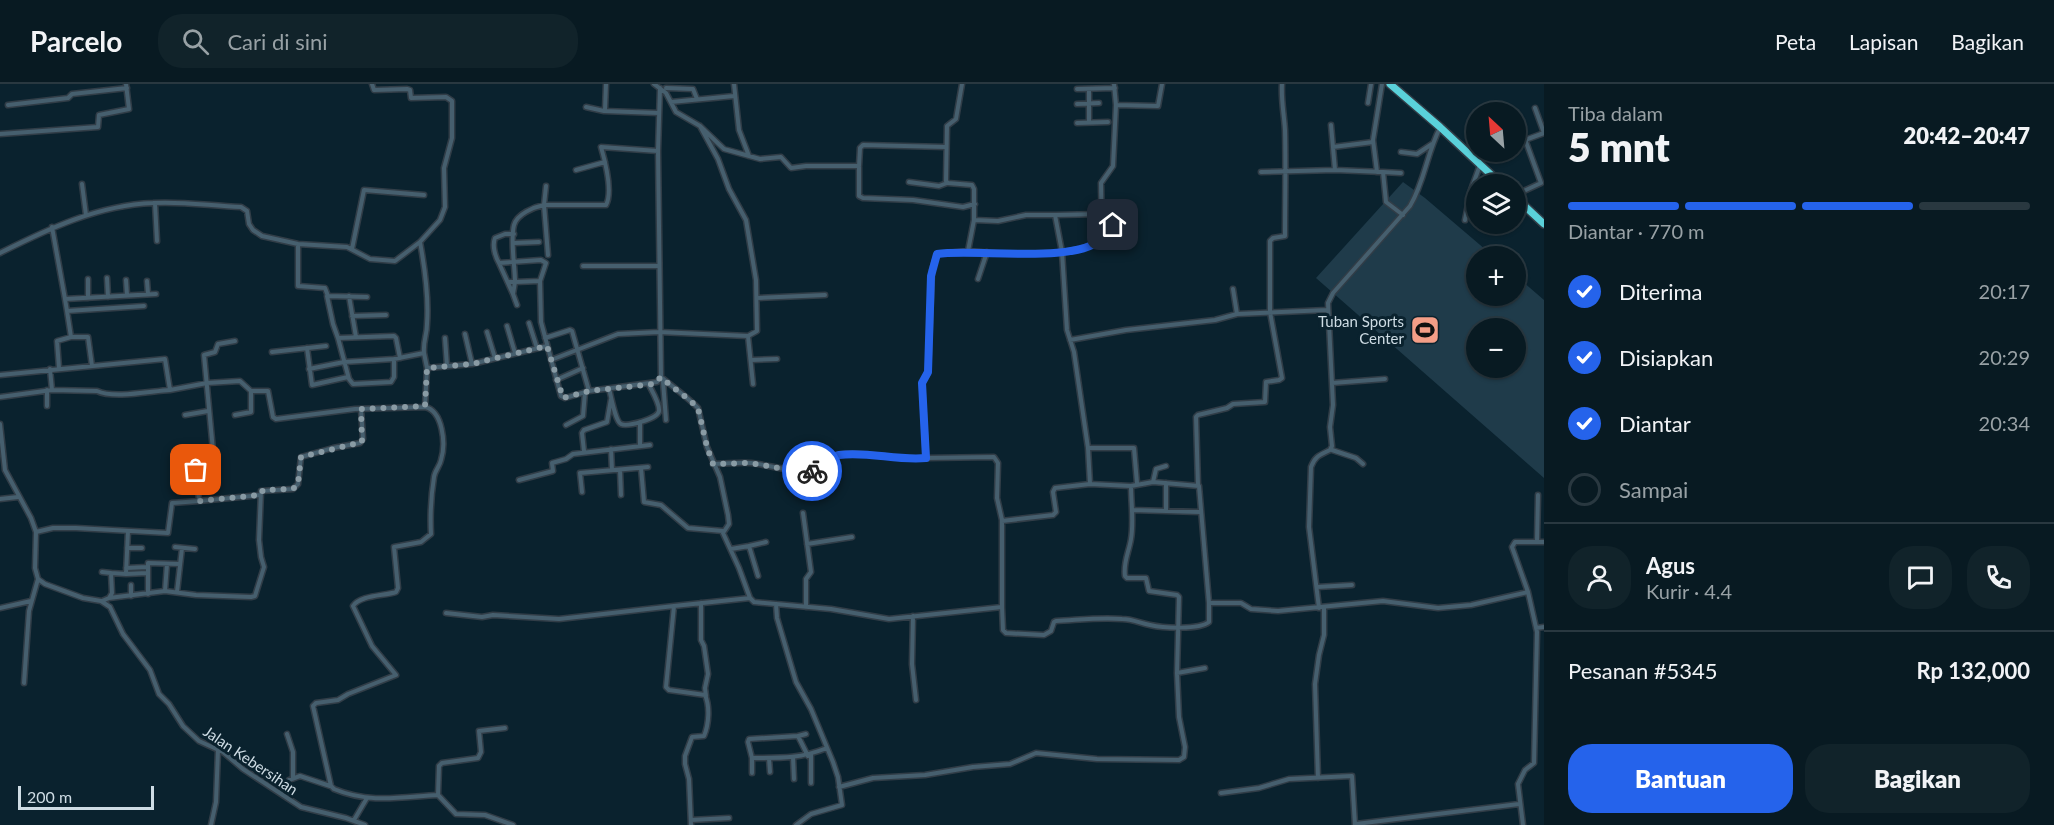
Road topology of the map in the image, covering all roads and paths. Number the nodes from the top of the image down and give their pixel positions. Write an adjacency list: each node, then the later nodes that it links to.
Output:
1 (372, 84): 82 (street)
2 (606, 84): 29 (street)
3 (654, 84): 14 (street)
4 (734, 84): 18 (street)
5 (962, 84): 44 (street)
6 (1162, 84): 26 (street)
7 (1282, 84): 53 (street)
8 (1371, 84): 23 (street)
9 (1382, 84): 41 (street)
10 (1390, 84): 37 (highway)
11 (126, 86): 25 (street); 39 (street)
12 (1104, 86): 13 (street); 17 (street)
13 (1114, 86): 26 (street)
14 (660, 88): 15 (street); 30 (street)
15 (666, 88): 19 (street); 20 (street)
16 (1077, 89): 17 (street)
17 (1089, 89): 21 (street)
18 (734, 96): 19 (street); 48 (street)
19 (697, 100): 20 (street)
20 (671, 102): 36 (street)
21 (1089, 103): 22 (street); 24 (street); 32 (street)
22 (1099, 103)
23 (1368, 103)
24 (1077, 104)
25 (8, 105)
26 (1116, 105): 70 (street)
27 (586, 107): 29 (street)
28 (1535, 108): 31 (street)
29 (605, 110): 30 (street)
30 (660, 113): 46 (street)
31 (1541, 119): 38 (street)
32 (1089, 122): 33 (street); 34 (street)
33 (1108, 122)
34 (1077, 123)
35 (1331, 125): 45 (street)
36 (700, 126): 48 (street); 115 (street)
37 (1440, 127): 42 (street); 50 (highway)
38 (1544, 133): 40 (street)
39 (0, 134)
40 (1526, 141)
41 (1373, 142): 45 (street); 56 (street)
42 (1433, 144): 47 (street); 73 (street)
43 (1526, 144): 64 (street)
44 (946, 147): 51 (street); 61 (street)
45 (1333, 147): 54 (street)
46 (658, 151): 49 (street); 95 (street)
47 (1401, 152)
48 (750, 157): 51 (street)
49 (605, 162): 52 (street); 68 (street)
50 (1478, 163): 59 (highway); 75 (street)
51 (859, 166): 67 (street)
52 (576, 170)
53 (1286, 170): 54 (street); 55 (street); 121 (street)
54 (1335, 170): 56 (street)
55 (1261, 172)
56 (1377, 172): 57 (street)
57 (1383, 172): 58 (street); 73 (street)
58 (1401, 172)
59 (1490, 174)
60 (909, 182): 61 (street)
61 (947, 183): 67 (street)
62 (82, 184): 71 (street)
63 (546, 186): 68 (street)
64 (1526, 190)
65 (424, 195): 86 (street)
66 (155, 203): 71 (street); 81 (street); 85 (street)
67 (975, 204): 74 (street)
68 (544, 205): 80 (street); 91 (street)
69 (1526, 207): 77 (highway)
70 (1101, 214): 72 (street); 76 (street)
71 (86, 215): 78 (street)
72 (1055, 215): 74 (street); 89 (street)
73 (1403, 215): 119 (street)
74 (974, 220): 87 (street)
75 (1465, 220)
76 (1101, 221): 79 (street); 89 (street)
77 (1544, 224)
78 (52, 227): 90 (street); 116 (street)
79 (1119, 228)
80 (514, 234): 84 (street); 93 (street)
81 (157, 241)
82 (420, 242): 86 (street); 144 (street)
83 (539, 242): 84 (street)
84 (514, 243): 92 (street)
85 (298, 244): 86 (street); 110 (street)
86 (352, 249)
87 (968, 252): 88 (street); 193 (street)
88 (987, 252): 89 (street); 98 (street)
89 (1062, 252): 136 (street)
90 (0, 253)
91 (548, 255)
92 (515, 261): 93 (street); 101 (street); 103 (street)
93 (499, 263): 102 (street)
94 (583, 266): 95 (street)
95 (659, 266): 128 (street)
96 (107, 278): 112 (street)
97 (88, 279): 114 (street)
98 (978, 279)
99 (126, 280): 108 (street)
100 (147, 281): 105 (street)
101 (540, 281): 103 (street); 135 (street)
102 (508, 282): 103 (street); 107 (street)
103 (515, 282): 107 (street)
104 (1233, 289): 122 (street)
105 (148, 294): 106 (street); 108 (street)
106 (156, 294)
107 (513, 294): 117 (street)
108 (127, 295): 112 (street)
109 (825, 295): 115 (street)
110 (328, 296): 111 (street); 133 (street)
111 (348, 296): 113 (street); 124 (street)
112 (108, 297): 114 (street)
113 (367, 297)
114 (88, 298): 116 (street)
115 (758, 298): 131 (street)
116 (66, 299): 120 (street)
117 (517, 305)
118 (144, 306): 120 (street)
119 (1327, 310): 121 (street); 167 (street)
120 (67, 311): 132 (street)
121 (1270, 312): 122 (street); 207 (street)
122 (1237, 314): 136 (street)
123 (386, 315): 124 (street)
124 (352, 316): 130 (street)
125 (529, 323): 141 (street)
126 (507, 326): 145 (street)
127 (487, 332): 147 (street)
128 (659, 332): 131 (street); 142 (street); 163 (street)
129 (465, 334): 153 (street)
130 (356, 336): 133 (street); 146 (street)
131 (748, 336): 151 (street)
132 (71, 337): 154 (street); 156 (street)
133 (338, 338): 152 (street)
134 (445, 338): 155 (street)
135 (545, 338): 139 (street); 142 (street)
136 (1071, 340): 189 (street)
137 (236, 341): 166 (street)
138 (326, 346): 140 (street)
139 (547, 346): 141 (street); 150 (street)
140 (307, 348): 143 (street); 160 (street)
141 (537, 348): 145 (street)
142 (579, 349): 150 (street); 158 (street)
143 (273, 352)
144 (424, 353): 146 (street); 157 (street)
145 (515, 353): 147 (street)
146 (400, 358): 148 (street)
147 (495, 358): 153 (street)
148 (394, 359): 152 (street); 162 (street)
149 (777, 359): 151 (street)
150 (551, 360): 165 (street)
151 (751, 360): 169 (street)
152 (344, 362): 160 (street); 162 (street)
153 (472, 364): 155 (street)
154 (92, 366): 156 (street); 172 (street)
155 (447, 366): 157 (street)
156 (59, 368): 159 (street)
157 (427, 368): 178 (street)
158 (584, 368): 165 (street); 174 (street)
159 (50, 369): 161 (street); 171 (street)
160 (309, 369): 162 (street)
161 (0, 375)
162 (348, 377)
163 (662, 379): 168 (street); 183 (street); 194 (street)
164 (1385, 379): 167 (street)
165 (556, 380): 174 (street)
166 (207, 383): 172 (street); 173 (street); 180 (street)
167 (1332, 383): 191 (street)
168 (649, 384): 170 (street); 184 (street)
169 (753, 384)
170 (609, 389): 174 (street); 176 (street)
171 (50, 390): 172 (street); 175 (street); 177 (street)
172 (170, 390)
173 (251, 391): 179 (street); 182 (street)
174 (587, 391): 186 (street)
175 (0, 397)
176 (611, 398): 184 (street); 192 (street)
177 (47, 406)
178 (425, 406): 179 (street); 292 (street)
179 (361, 409): 210 (street)
180 (208, 411): 181 (street); 215 (street)
181 (185, 415)
182 (235, 415)
183 (666, 420)
184 (640, 422): 187 (street)
185 (0, 424): 199 (street)
186 (566, 425)
187 (640, 445): 188 (street); 190 (street)
188 (650, 445)
189 (1088, 448): 204 (street); 206 (street)
190 (611, 449): 192 (street); 200 (street)
191 (1332, 450): 195 (street); 248 (street)
192 (584, 451): 202 (street)
193 (926, 458): 194 (street); 220 (street)
194 (713, 464): 222 (street)
195 (1363, 464)
196 (1166, 466): 203 (street)
197 (648, 467): 198 (street)
198 (641, 468): 201 (street); 222 (street)
199 (3, 470): 213 (street)
200 (612, 470): 201 (street); 209 (street)
201 (620, 470): 211 (street)
202 (519, 480)
203 (1153, 482): 204 (street); 205 (street)
204 (1137, 483): 208 (street)
205 (1166, 483): 207 (street); 217 (street)
206 (1090, 484): 208 (street); 220 (street)
207 (1198, 485): 218 (street)
208 (1131, 486): 216 (street)
209 (582, 492)
210 (260, 495): 215 (street); 250 (street)
211 (621, 495)
212 (1538, 495): 225 (street)
213 (18, 497): 214 (street); 223 (street)
214 (0, 499)
215 (199, 501): 221 (street)
216 (1132, 510): 217 (street); 268 (street)
217 (1166, 511): 218 (street)
218 (1200, 512): 259 (street)
219 (803, 513): 228 (street)
220 (1002, 520): 262 (street)
221 (128, 531): 223 (street); 231 (street)
222 (723, 531): 235 (street)
223 (36, 532): 245 (street)
224 (852, 537): 228 (street)
225 (1537, 541): 227 (street); 251 (street)
226 (766, 542): 229 (street)
227 (1544, 542)
228 (807, 544): 264 (street)
229 (749, 546): 235 (street); 244 (street)
230 (175, 547): 233 (street)
231 (127, 548): 232 (street); 238 (street)
232 (142, 548)
233 (182, 548): 234 (street); 237 (street)
234 (195, 549)
235 (731, 549): 255 (street)
236 (168, 564): 237 (street); 239 (street); 249 (street)
237 (180, 564): 250 (street)
238 (126, 567): 239 (street); 243 (street)
239 (147, 567): 242 (street)
240 (102, 572): 241 (street)
241 (111, 573): 243 (street); 254 (street)
242 (147, 573): 243 (street); 252 (street)
243 (126, 574)
244 (758, 576)
245 (38, 579): 256 (street); 257 (street)
246 (131, 585): 253 (street)
247 (1352, 585): 248 (street)
248 (1317, 587): 265 (street)
249 (165, 591): 250 (street); 252 (street)
250 (177, 592)
251 (1528, 592): 265 (street); 270 (street)
252 (148, 594): 253 (street)
253 (131, 596): 254 (street)
254 (109, 598): 257 (street)
255 (750, 598): 258 (street); 260 (street)
256 (31, 600): 263 (street); 273 (street)
257 (101, 601): 281 (street, Jalan Kebersihan)
258 (701, 603): 261 (street); 274 (street)
259 (1209, 603): 265 (street); 268 (street)
260 (776, 604): 264 (street); 280 (street)
261 (674, 606): 266 (street); 274 (street)
262 (1002, 607): 267 (street); 268 (street)
263 (0, 608)
264 (806, 608): 267 (street)
265 (1322, 608): 289 (street)
266 (446, 613)
267 (913, 616): 275 (street)
268 (1179, 627): 272 (street)
269 (1544, 627): 270 (street)
270 (1536, 628): 298 (street)
271 (1205, 668): 272 (street)
272 (1177, 673): 293 (street)
273 (24, 682)
274 (706, 696): 301 (street)
275 (916, 700)
276 (505, 728): 296 (street)
277 (287, 734): 288 (street)
278 (806, 734): 279 (street)
279 (798, 736): 282 (street); 284 (street)
280 (827, 748): 282 (street); 293 (street)
281 (218, 749): 294 (street, Jalan Kebersihan); 302 (street)
282 (810, 755): 283 (street); 291 (street)
283 (793, 757): 285 (street); 290 (street)
284 (752, 758): 285 (street); 287 (street)
285 (769, 758): 286 (street)
286 (770, 772)
287 (752, 773)
288 (293, 778): 292 (street); 294 (street)
289 (1318, 778): 295 (street); 306 (street)
290 (794, 779)
291 (811, 783)
292 (330, 786): 297 (street)
293 (839, 787): 305 (street)
294 (280, 793): 300 (street, Jalan Kebersihan)
295 (1221, 793)
296 (438, 795): 297 (street); 304 (street)
297 (368, 798): 300 (street)
298 (1519, 804): 306 (street); 307 (street)
299 (729, 818): 301 (street)
300 (354, 820): 303 (street, Jalan Kebersihan)
301 (691, 823)
302 (211, 825)
303 (365, 825)
304 (513, 825)
305 (796, 825)
306 (1355, 825)
307 (1523, 825)

